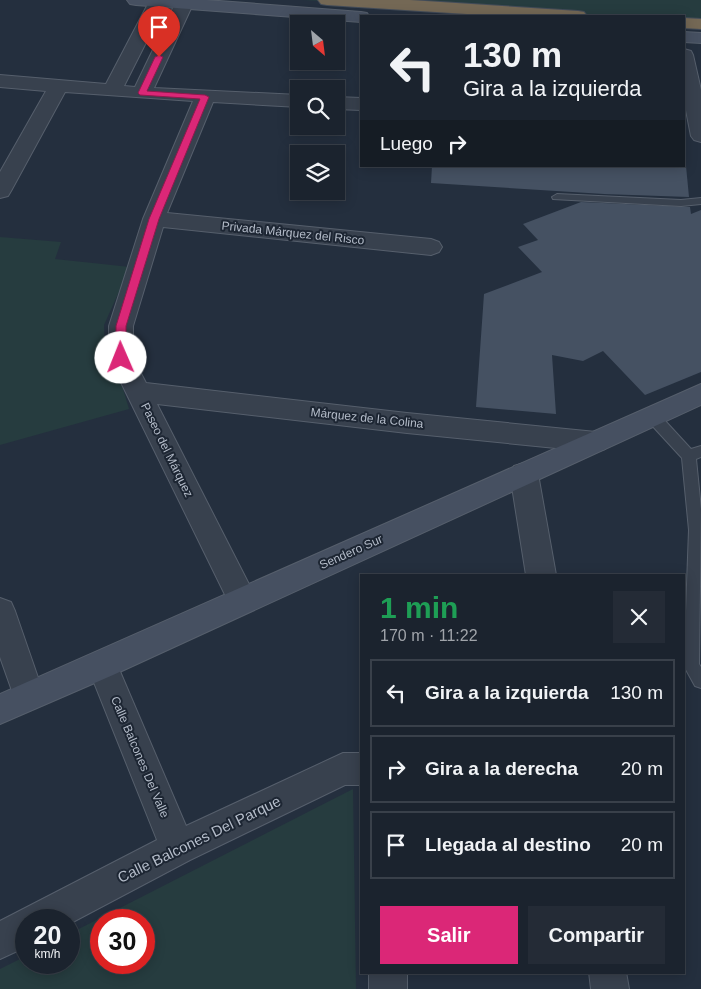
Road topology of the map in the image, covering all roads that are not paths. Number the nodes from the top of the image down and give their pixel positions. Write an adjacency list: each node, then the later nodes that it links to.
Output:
1 (136, 0): 3 (street)
2 (327, 0): 5 (highway)
3 (158, 2): 4 (street); 16 (street)
4 (184, 4): 8 (street); 17 (street)
5 (398, 5): 6 (highway); 7 (highway)
6 (451, 15)
7 (562, 15)
8 (360, 17)
9 (685, 23): 10 (highway)
10 (701, 24)
11 (685, 37): 12 (street)
12 (701, 38)
13 (685, 60): 22 (street)
14 (0, 81): 15 (street)
15 (58, 85): 16 (street); 23 (street)
16 (113, 89): 17 (street)
17 (142, 93): 18 (street)
18 (205, 97): 19 (street); 26 (street, Paseo del Márquez)
19 (290, 101)
20 (345, 103): 21 (street)
21 (360, 104)
22 (701, 135)
23 (1, 188)
24 (557, 197): 25 (lane)
25 (701, 201)
26 (154, 219): 27 (street, Privada Márquez del Risco); 28 (street, Paseo del Márquez)
27 (431, 247)
28 (138, 392): 31 (street, Márquez de la Colina); 35 (street, Paseo del Márquez)
29 (701, 394): 30 (street, Sendero Sur)
30 (652, 416): 31 (street, Sendero Sur); 32 (lane)
31 (596, 442): 33 (street, Sendero Sur)
32 (695, 454): 38 (lane)
33 (524, 474): 34 (street); 35 (street, Sendero Sur)
34 (541, 574)
35 (242, 600): 37 (street, Sendero Sur)
36 (0, 611): 39 (street)
37 (102, 665): 39 (street, Sendero Sur); 42 (street, Calle Balcones Del Valle)
38 (701, 681)
39 (28, 695): 40 (street, Sendero Sur)
40 (0, 708)
41 (360, 769): 42 (street, Calle Balcones Del Parque)
42 (178, 848): 43 (street, Calle Balcones Del Parque)
43 (61, 909)
44 (15, 933): 45 (street)
45 (0, 941)
46 (388, 974): 48 (street)
47 (607, 974): 49 (street)
48 (388, 989)
49 (610, 989)

